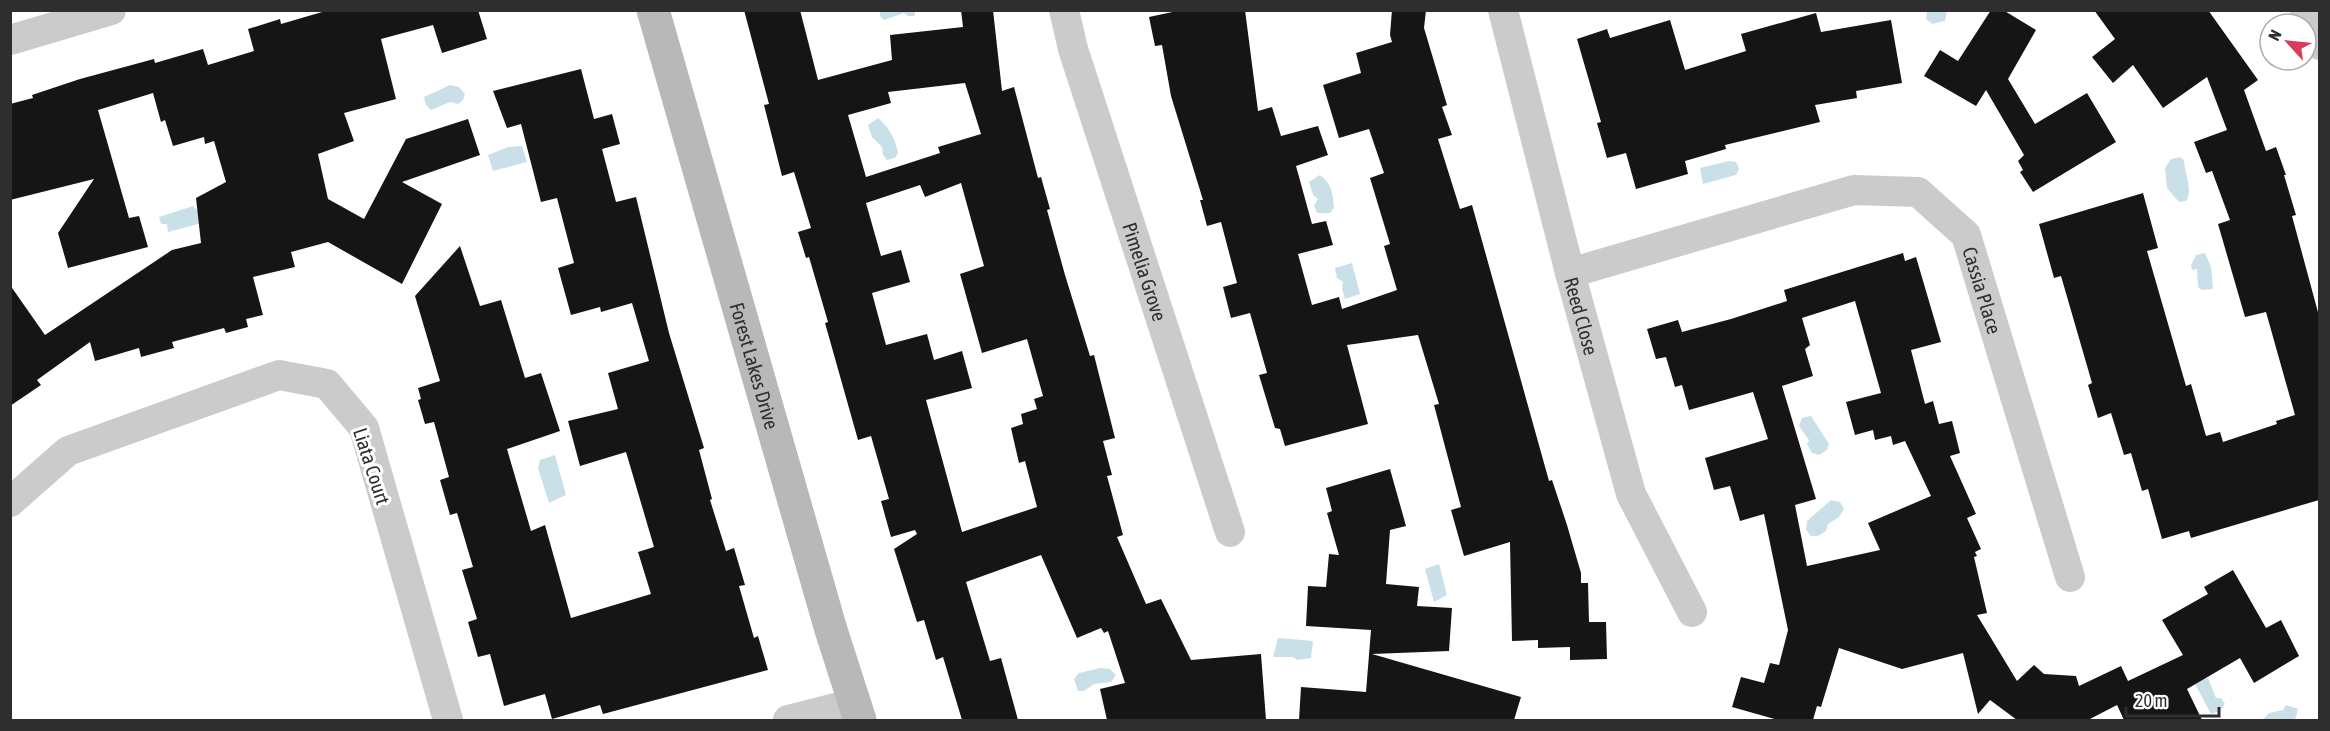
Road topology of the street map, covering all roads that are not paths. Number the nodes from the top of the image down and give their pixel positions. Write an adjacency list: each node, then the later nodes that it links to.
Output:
1 (111, 10): 6 (street)
2 (653, 10): 13 (main road, Forest Lakes Drive)
3 (1064, 10): 10 (street, Pimelia Grove)
4 (1503, 10): 8 (street, Reed Close)
5 (2305, 10): 7 (street)
6 (10, 40)
7 (2319, 45)
8 (1570, 273): 11 (street, Cassia Place); 12 (street, Reed Close)
9 (10, 502): 14 (street, Liata Court)
10 (1230, 532)
11 (2070, 577)
12 (1692, 612)
13 (858, 712): 15 (street)
14 (448, 720)
15 (788, 720)

